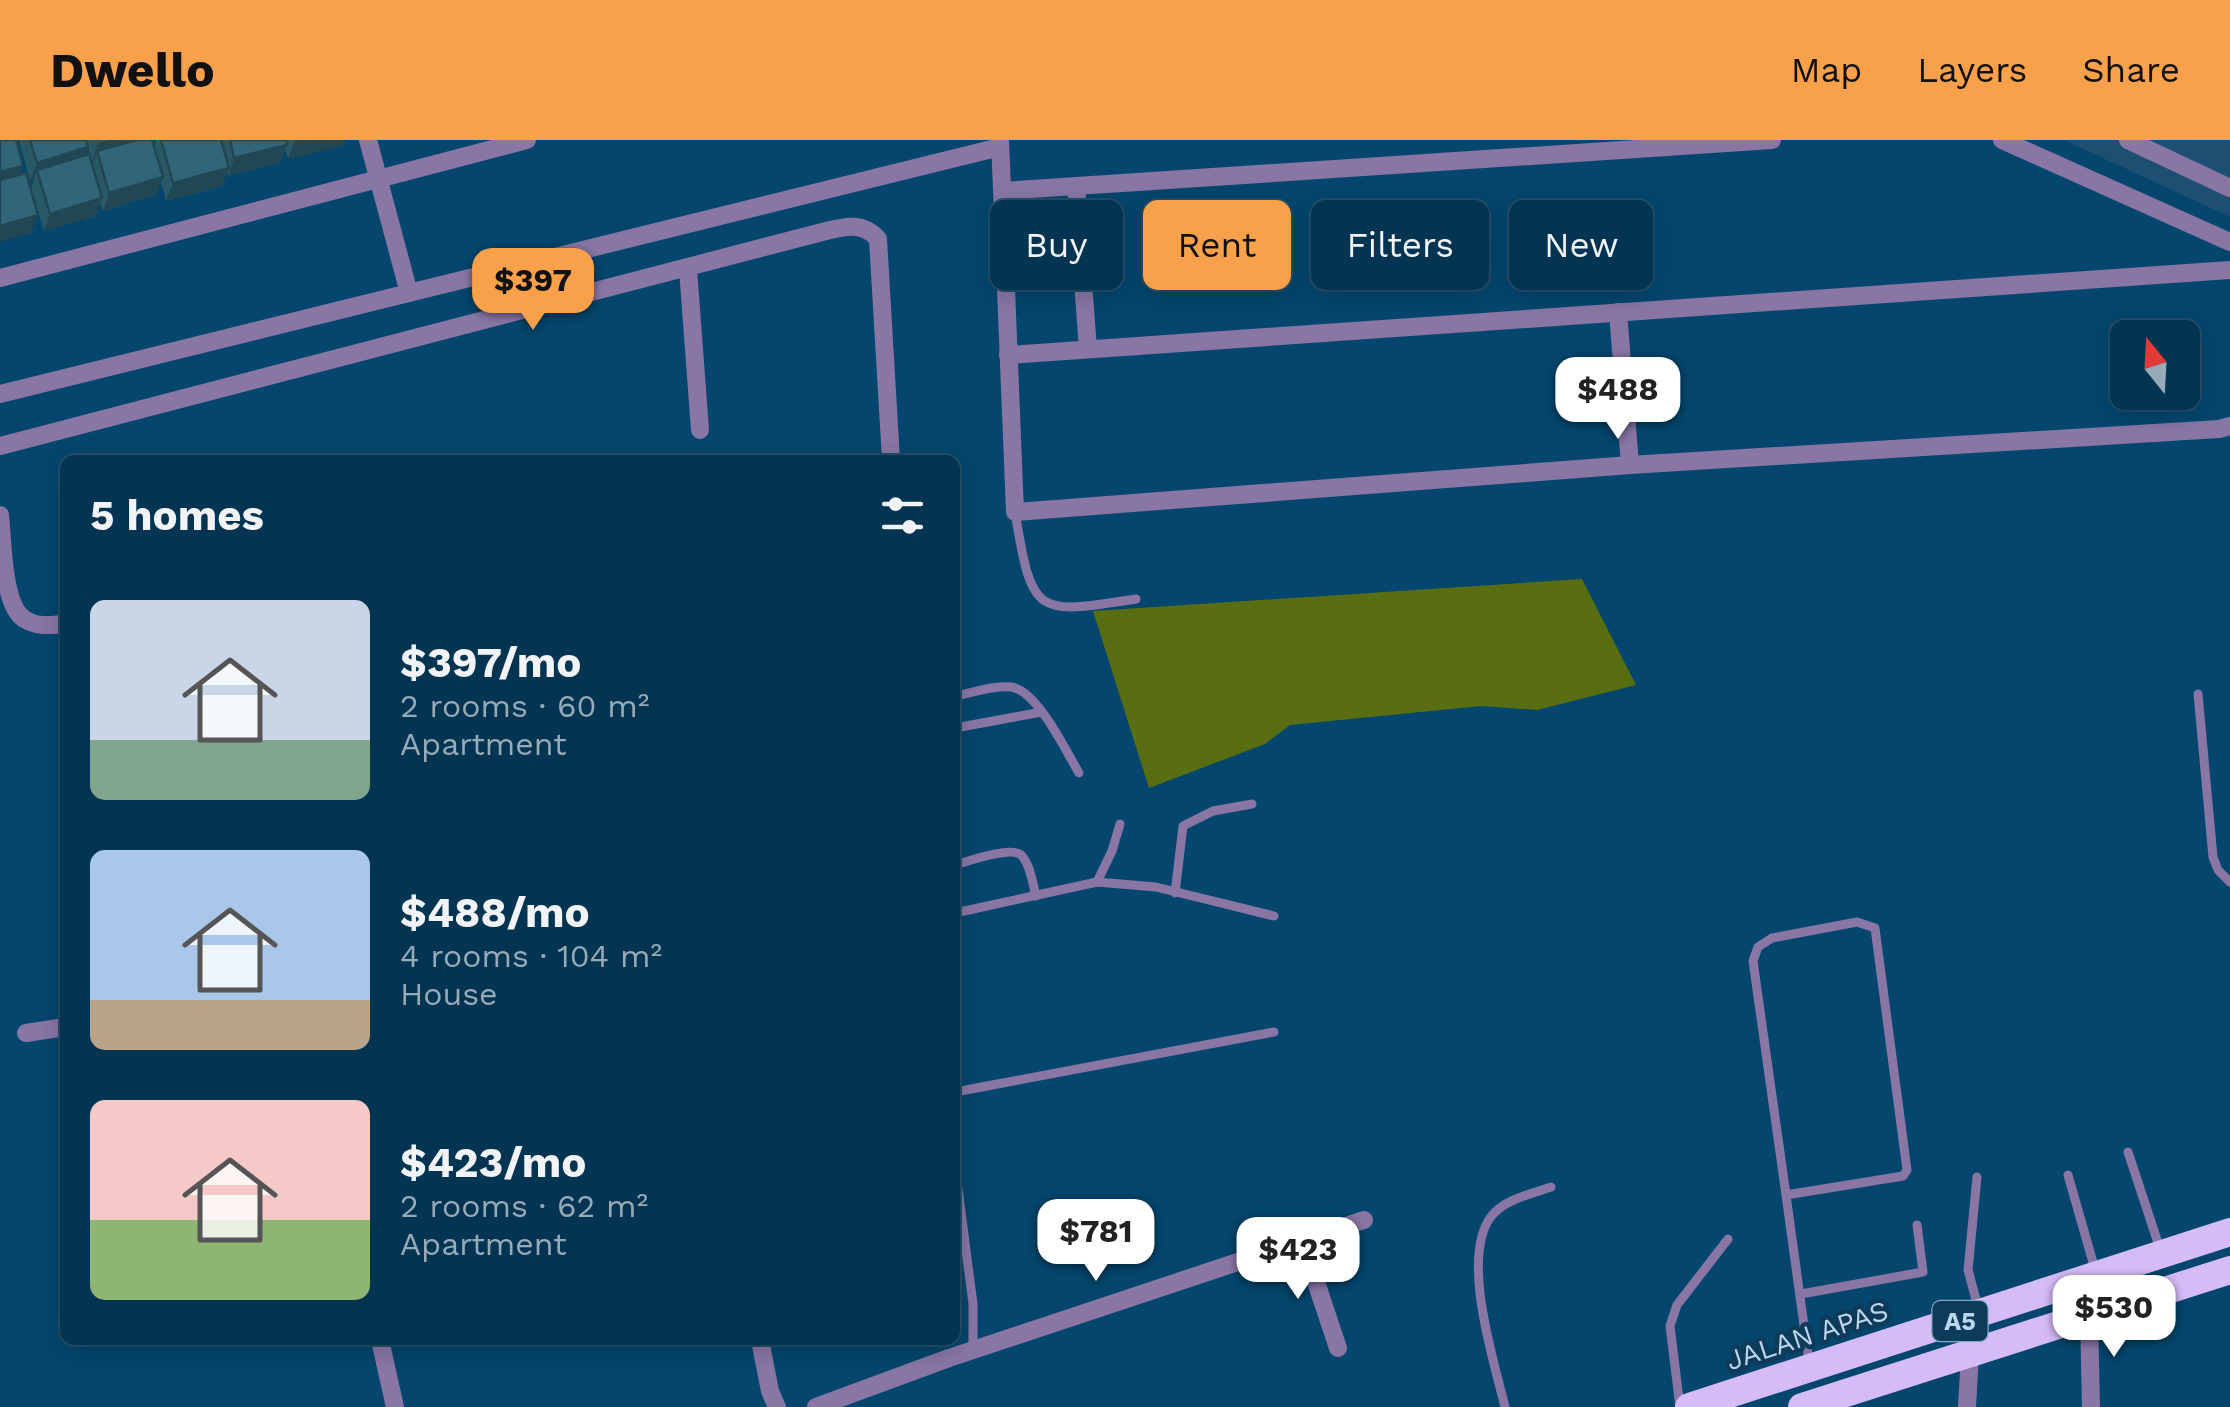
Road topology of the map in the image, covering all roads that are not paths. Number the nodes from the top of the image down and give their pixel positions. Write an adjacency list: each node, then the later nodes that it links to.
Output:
1 (368, 140): 7 (street)
2 (527, 140): 7 (street)
3 (1772, 140): 8 (street)
4 (2002, 140): 11 (street)
5 (2128, 140): 9 (street)
6 (1000, 144): 10 (street); 15 (street)
7 (379, 179): 14 (street); 15 (street)
8 (1076, 186): 10 (street); 17 (street)
9 (2230, 188)
10 (1002, 192): 18 (street)
11 (2230, 242)
12 (688, 269): 21 (street); 22 (street); 23 (street)
13 (2230, 270): 16 (street)
14 (0, 278)
15 (409, 293): 19 (street)
16 (1618, 312): 17 (street); 24 (street)
17 (1088, 349): 18 (street)
18 (1008, 354): 25 (street)
19 (0, 394)
20 (2230, 426): 24 (street)
21 (700, 430)
22 (0, 446)
23 (891, 455)
24 (1630, 465): 25 (street)
25 (1015, 512): 27 (lane)
26 (0, 515): 28 (street)
27 (1136, 599)
28 (60, 624)
29 (2198, 694): 38 (lane)
30 (960, 695): 31 (lane)
31 (1042, 712): 32 (lane); 33 (lane)
32 (960, 727)
33 (1079, 772)
34 (1252, 804): 39 (lane)
35 (1120, 824): 37 (lane)
36 (960, 864): 40 (lane)
37 (1097, 882): 39 (lane); 40 (lane)
38 (2230, 882)
39 (1175, 893): 42 (lane)
40 (1036, 896): 41 (lane)
41 (960, 912)
42 (1274, 916)
43 (60, 1029): 44 (street)
44 (26, 1032)
45 (1274, 1032): 46 (lane)
46 (960, 1091)
47 (2128, 1152): 58 (lane)
48 (2068, 1174): 60 (lane)
49 (1977, 1177): 62 (lane)
50 (1552, 1187): 76 (lane)
51 (1786, 1195): 51 (lane); 61 (lane)
52 (960, 1202): 68 (lane)
53 (1364, 1220): 57 (street)
54 (1918, 1225): 61 (lane)
55 (2230, 1232): 58 (highway, JALAN APAS / A5)
56 (1728, 1239): 77 (lane)
57 (1302, 1240): 66 (street); 68 (street)
58 (2162, 1255): 60 (highway, JALAN APAS / A5)
59 (2230, 1270): 63 (highway, A5)
60 (2097, 1275): 62 (highway, JALAN APAS / A5)
61 (1801, 1294): 70 (lane)
62 (1980, 1314): 70 (highway, JALAN APAS / A5)
63 (2088, 1315): 69 (highway, A5); 81 (street)
64 (381, 1345): 73 (street)
65 (761, 1345): 74 (street)
66 (1338, 1348)
67 (947, 1349): 68 (street); 72 (street)
68 (972, 1350)
69 (1970, 1354): 71 (highway, A5); 80 (street)
70 (1810, 1369): 71 (highway); 78 (highway, JALAN APAS / A5)
71 (1865, 1388): 79 (highway, A5)
72 (847, 1402): 75 (street)
73 (395, 1407)
74 (777, 1407)
75 (816, 1407)
76 (1505, 1407)
77 (1680, 1407)
78 (1689, 1407)
79 (1802, 1407)
80 (1967, 1407)
81 (2091, 1407)

